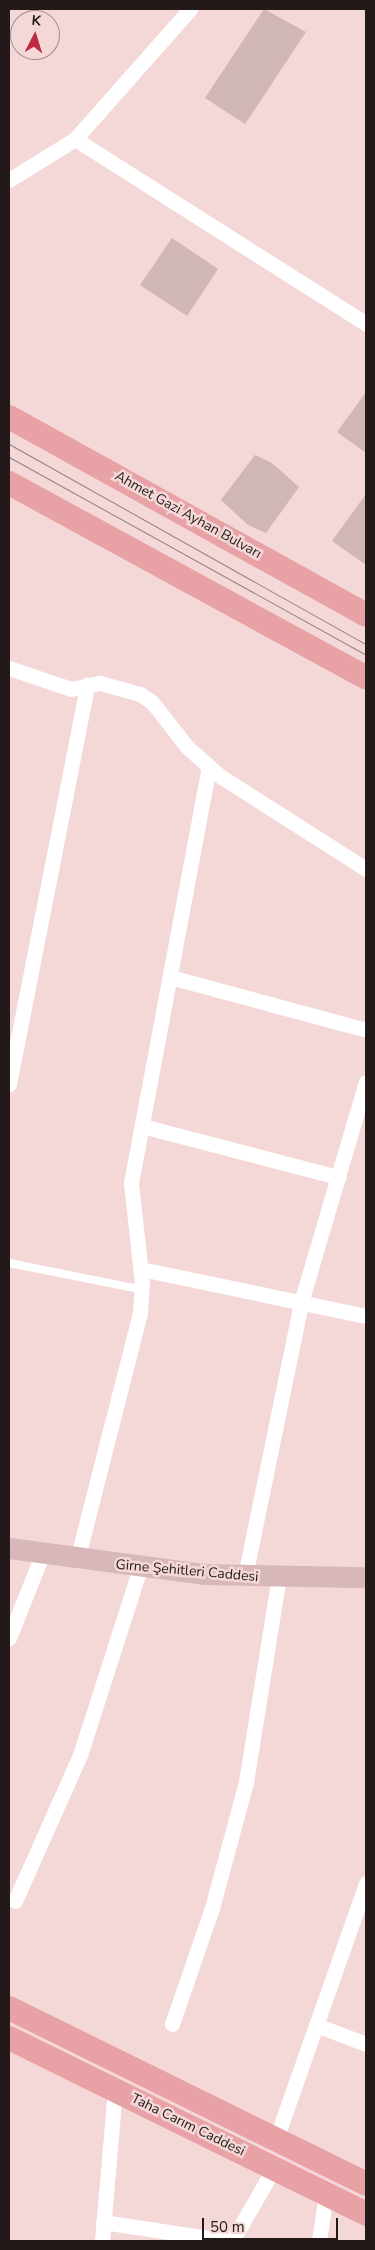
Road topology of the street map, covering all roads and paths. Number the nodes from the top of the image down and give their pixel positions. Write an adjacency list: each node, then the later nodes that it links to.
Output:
1 (190, 9): 2 (street)
2 (76, 139): 3 (street); 4 (street)
3 (9, 180)
4 (366, 324)
5 (9, 417): 7 (main road, Ahmet Gazi Ayhan Bulvarı)
6 (9, 483): 9 (main road)
7 (366, 615)
8 (9, 668): 10 (street)
9 (366, 678)
10 (88, 684): 11 (street); 16 (street)
11 (210, 767): 12 (street); 13 (street)
12 (366, 869)
13 (170, 977): 14 (street); 17 (street)
14 (366, 1030)
15 (366, 1082): 18 (street)
16 (9, 1084)
17 (142, 1126): 18 (street); 20 (street)
18 (338, 1178): 21 (street)
19 (9, 1263): 20 (lane)
20 (142, 1276): 21 (street); 25 (street)
21 (302, 1299): 22 (street); 27 (street)
22 (366, 1316)
23 (9, 1548): 24 (street, Girne Şehitleri Caddesi)
24 (42, 1555): 25 (street, Girne Şehitleri Caddesi); 30 (street)
25 (77, 1560): 26 (street, Girne Şehitleri Caddesi)
26 (140, 1568): 27 (street, Girne Şehitleri Caddesi); 32 (street)
27 (245, 1576): 28 (street, Girne Şehitleri Caddesi)
28 (279, 1577): 29 (street, Girne Şehitleri Caddesi); 34 (street)
29 (366, 1577)
30 (9, 1638)
31 (366, 1883): 35 (street)
32 (15, 1901)
33 (9, 2008): 39 (main road, Taha Carım Caddesi)
34 (172, 2024)
35 (316, 2025): 37 (street); 39 (street)
36 (9, 2038): 38 (main road, Taha Carım Caddesi)
37 (366, 2044)
38 (115, 2089): 40 (main road, Taha Carım Caddesi); 44 (street)
39 (276, 2138): 41 (main road, Taha Carım Caddesi)
40 (274, 2168): 42 (main road, Taha Carım Caddesi); 47 (street)
41 (366, 2184)
42 (326, 2194): 43 (main road, Taha Carım Caddesi); 48 (street)
43 (366, 2214)
44 (103, 2222): 45 (street); 46 (street)
45 (102, 2241)
46 (228, 2241)
47 (232, 2241)
48 (319, 2241)

